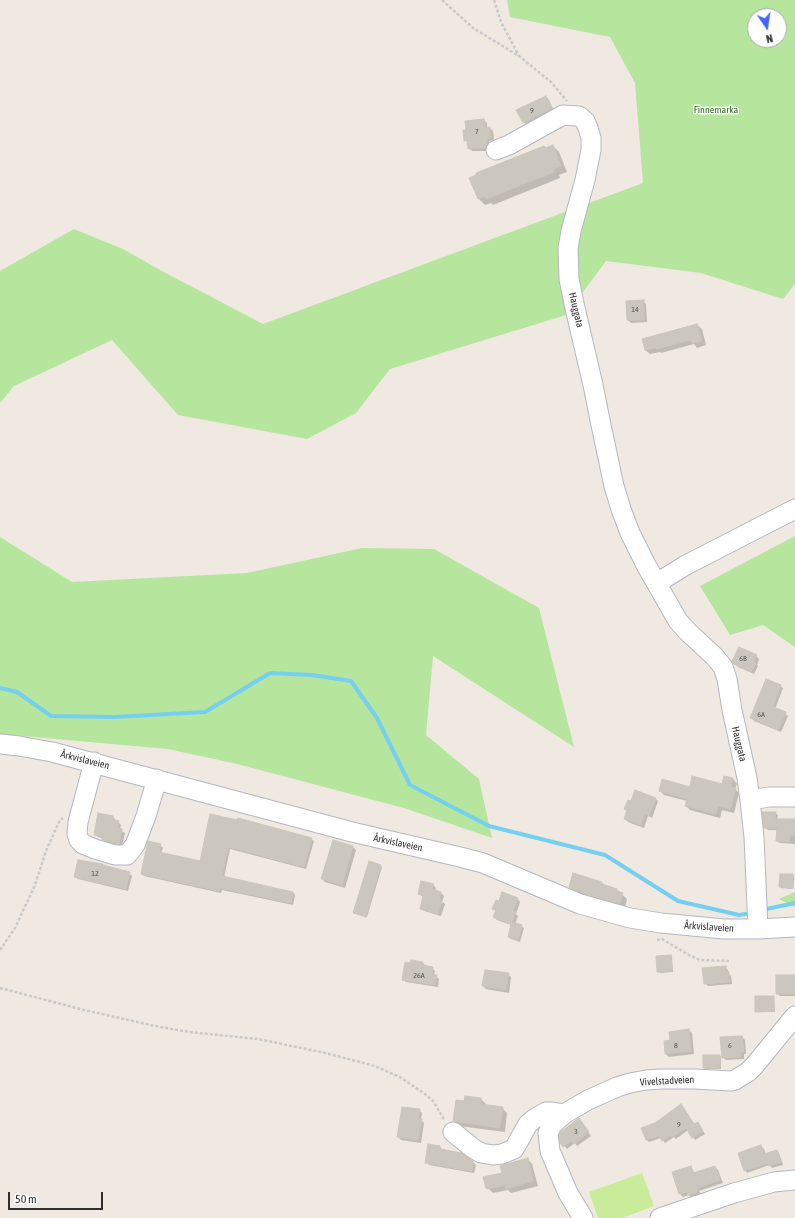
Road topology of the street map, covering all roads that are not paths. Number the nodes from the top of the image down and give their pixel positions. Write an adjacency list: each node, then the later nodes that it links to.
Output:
1 (496, 150): 3 (street, Hauggata)
2 (795, 509): 3 (street)
3 (657, 583): 8 (street, Hauggata)
4 (0, 744): 5 (street, Årkvislaveien)
5 (94, 762): 6 (street, Årkvislaveien); 6 (street)
6 (157, 779): 9 (street, Årkvislaveien)
7 (795, 797): 8 (street)
8 (750, 800): 9 (street, Hauggata)
9 (758, 919): 10 (street, Årkvislaveien)
10 (795, 927)
11 (795, 1016): 12 (street, Vivelstadveien)
12 (564, 1114): 13 (street); 15 (street, Vivelstadveien)
13 (453, 1132)
14 (795, 1180): 16 (street)
15 (583, 1218)
16 (660, 1218)

